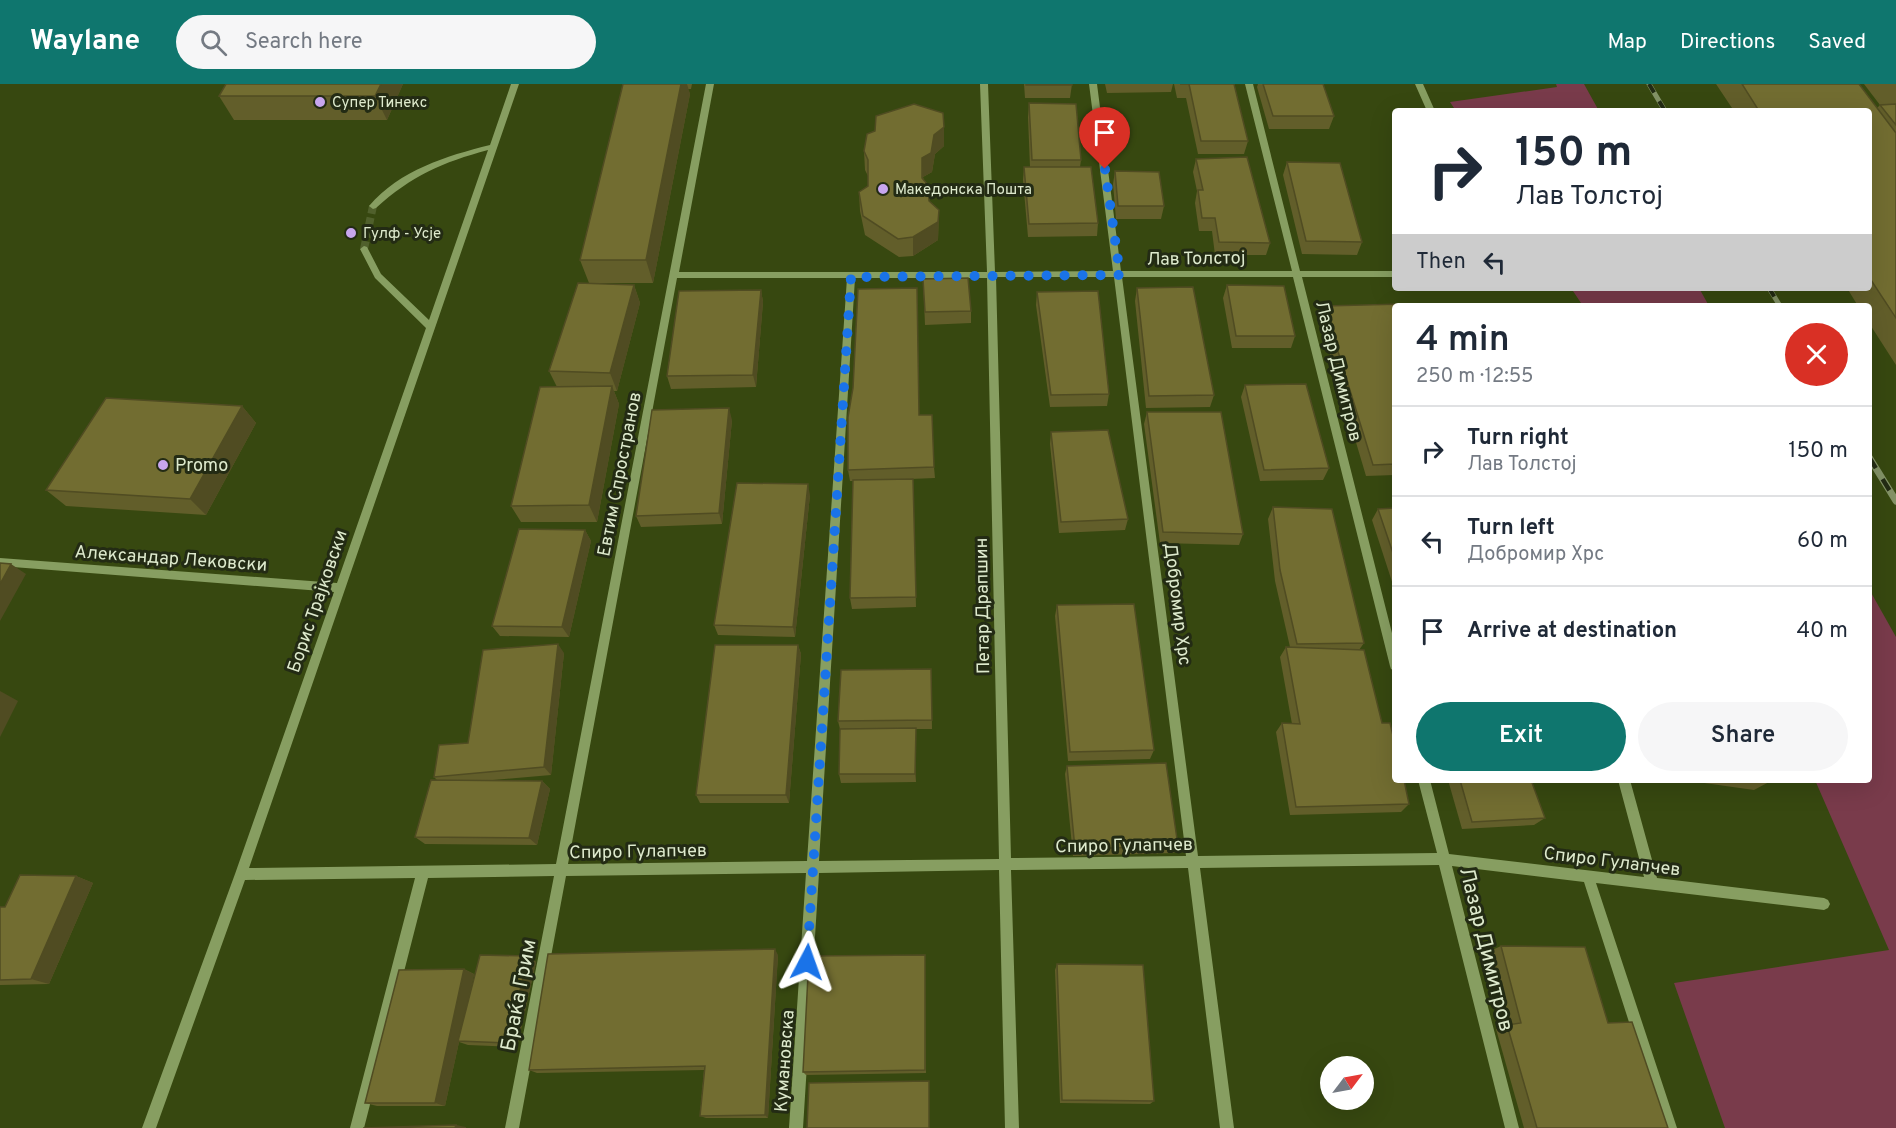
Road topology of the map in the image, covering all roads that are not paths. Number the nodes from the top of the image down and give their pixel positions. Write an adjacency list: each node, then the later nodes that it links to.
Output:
1 (515, 84): 8 (street, Борис Трајковски)
2 (710, 84): 13 (street, Евтим Спространов)
3 (984, 84): 14 (street, Петар Драпшин)
4 (1094, 84): 15 (street, Добромир Хрс)
5 (1249, 84): 11 (street, Лазар Димитров)
6 (1419, 84): 7 (street)
7 (1430, 108)
8 (494, 146): 9 (street); 17 (street, Борис Трајковски)
9 (373, 206)
10 (364, 249): 17 (street)
11 (1295, 273): 12 (street, Лав Толстој); 15 (street, Лав Толстој); 20 (street, Лазар Димитров)
12 (1392, 274)
13 (673, 275): 16 (street, Лав Толстој); 27 (street, Евтим Спространов)
14 (993, 275): 15 (street, Лав Толстој); 16 (street, Лав Толстој); 25 (street, Петар Драпшин)
15 (1120, 275): 24 (street, Добромир Хрс)
16 (851, 277): 26 (street, Кумановска)
17 (431, 327): 19 (street, Борис Трајковски)
18 (0, 562): 19 (street, Александар Лековски)
19 (340, 588): 29 (street, Борис Трајковски)
20 (1392, 654)
21 (1425, 783): 23 (street, Лазар Димитров)
22 (1625, 783): 31 (street)
23 (1444, 858): 24 (street, Спиро Гулапчев); 30 (street, Спиро Гулапчев); 39 (street, Лазар Димитров)
24 (1193, 862): 25 (street, Спиро Гулапчев); 38 (street, Добромир Хрс)
25 (1003, 864): 26 (street, Спиро Гулапчев); 37 (street, Петар Драпшин)
26 (813, 867): 27 (street, Спиро Гулапчев); 36 (street, Кумановска)
27 (562, 870): 28 (street, Спиро Гулапчев); 35 (street, Браќа Грим)
28 (423, 872): 29 (street, Спиро Гулапчев); 34 (street)
29 (241, 874): 33 (street, Борис Трајковски)
30 (1588, 876): 31 (street, Спиро Гулапчев); 40 (street)
31 (1652, 884): 32 (street, Спиро Гулапчев)
32 (1824, 904)
33 (149, 1128)
34 (357, 1128)
35 (512, 1128)
36 (796, 1128)
37 (1012, 1128)
38 (1227, 1128)
39 (1512, 1128)
40 (1670, 1128)

